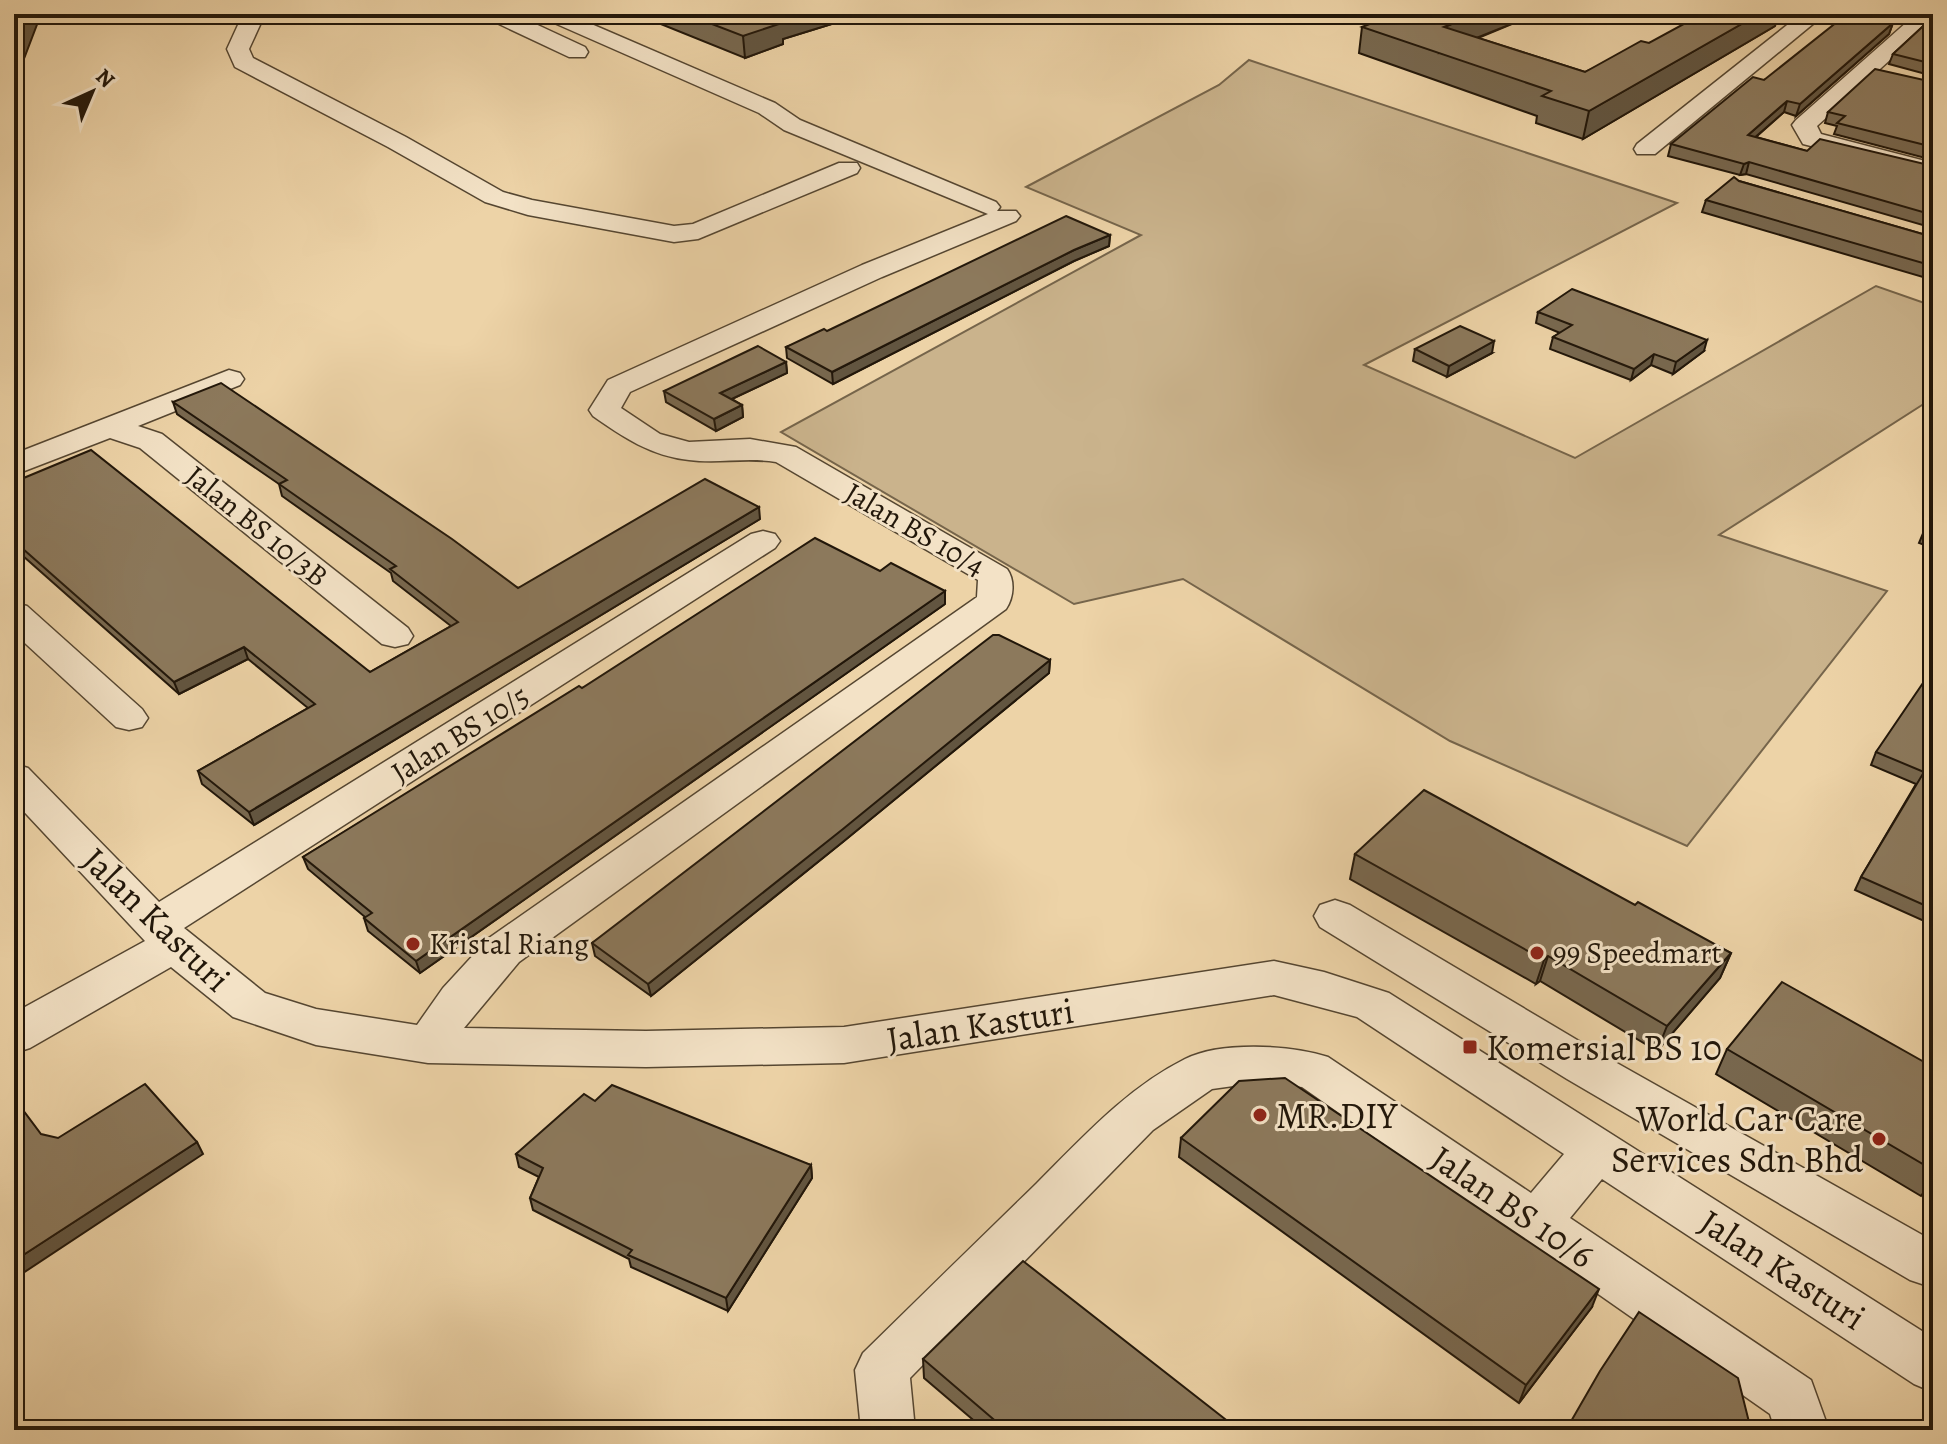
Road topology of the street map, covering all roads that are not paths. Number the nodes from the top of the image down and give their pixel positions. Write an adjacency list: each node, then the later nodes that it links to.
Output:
1 (254, 14): 9 (street)
2 (503, 14): 6 (street)
3 (550, 14): 23 (street, Jalan BS 10/4)
4 (1814, 14): 10 (street)
5 (1928, 14): 7 (street)
6 (595, 60)
7 (1866, 69): 8 (street); 11 (street)
8 (1893, 75)
9 (764, 132)
10 (1646, 149)
11 (1933, 170)
12 (229, 379): 13 (street)
13 (112, 428): 14 (street); 17 (street, Jalan BS 10/3B)
14 (14, 465)
15 (763, 541): 21 (street, Jalan BS 10/5)
16 (14, 614): 18 (street)
17 (395, 636)
18 (129, 718)
19 (17, 785): 21 (street, Jalan Kasturi)
20 (1335, 916): 24 (street)
21 (165, 935): 22 (street, Jalan BS 10/5); 23 (street, Jalan Kasturi)
22 (14, 1035)
23 (428, 1045): 25 (street, Jalan Kasturi)
24 (1583, 1066): 25 (street); 28 (street)
25 (1548, 1116): 26 (street, Jalan Kasturi)
26 (1598, 1148): 27 (street); 29 (street, Jalan Kasturi)
27 (1537, 1222): 30 (street, Jalan BS 10/6); 31 (street, Jalan BS 10/6)
28 (1928, 1264)
29 (1933, 1367)
30 (888, 1430)
31 (1802, 1430)

